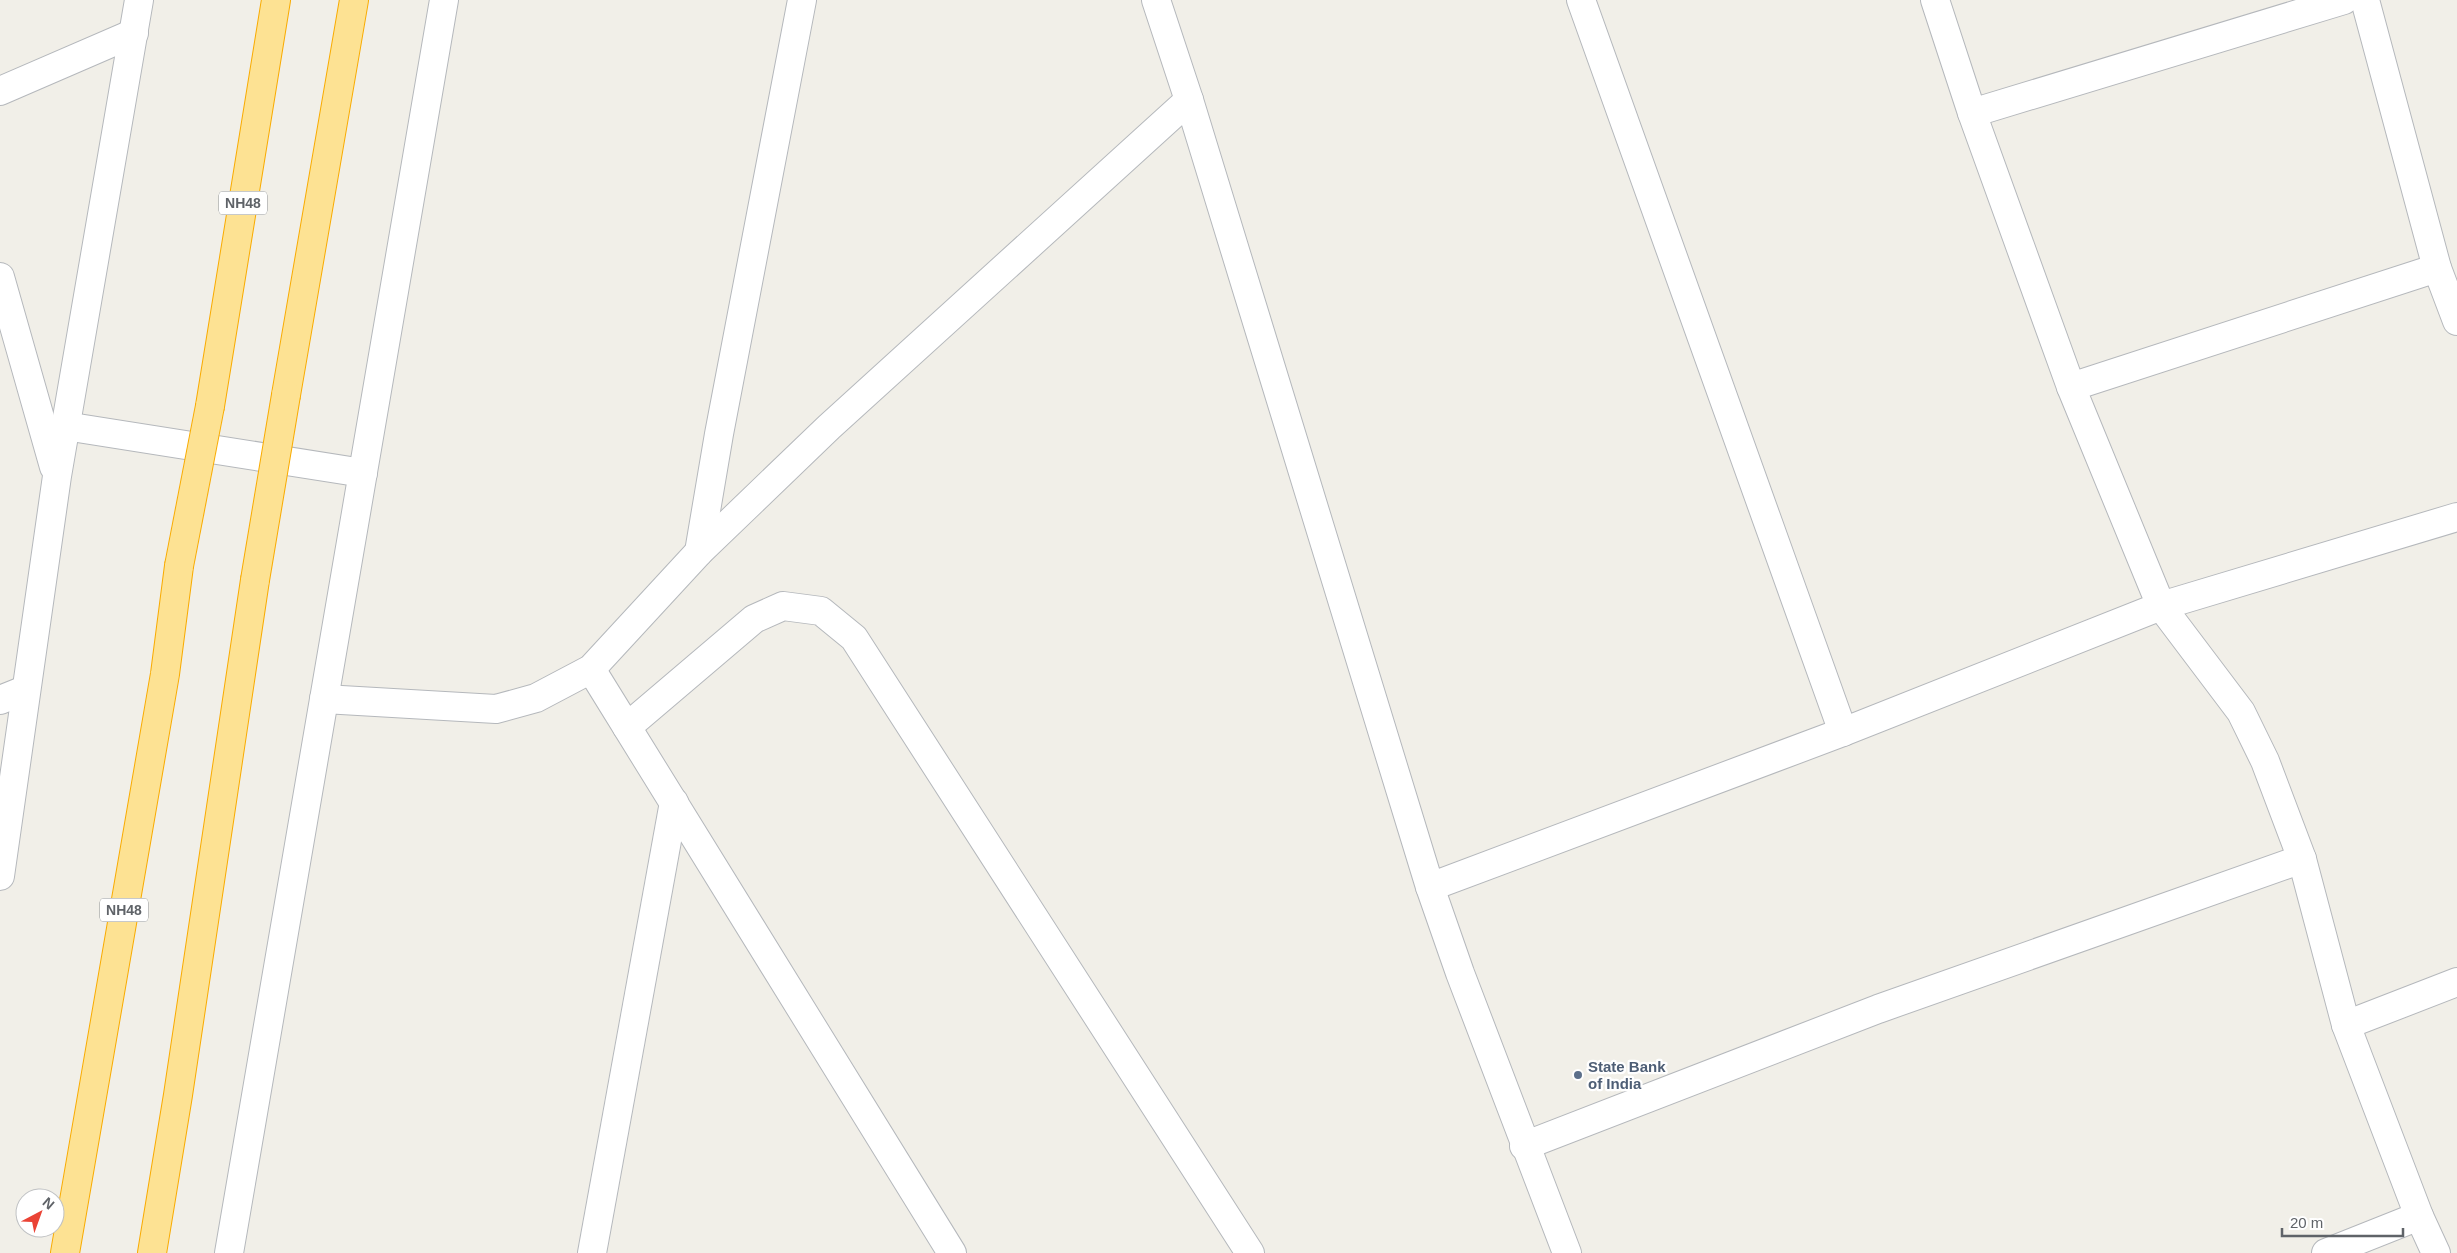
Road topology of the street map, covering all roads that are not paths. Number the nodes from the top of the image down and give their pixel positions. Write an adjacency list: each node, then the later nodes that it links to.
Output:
1 (139, 0): 11 (street)
2 (276, 0): 40 (highway, NH48, bridge)
3 (354, 0): 41 (highway, bridge)
4 (444, 0): 20 (street)
5 (802, 0): 23 (street)
6 (1156, 0): 13 (street)
7 (1581, 0): 30 (street)
8 (1935, 0): 14 (street)
9 (2344, 0): 14 (street)
10 (2365, 0): 15 (street)
11 (134, 33): 12 (street); 19 (street)
12 (0, 91)
13 (1189, 100): 23 (street); 35 (street)
14 (1972, 113): 18 (street)
15 (2437, 268): 17 (street); 18 (street)
16 (0, 278): 21 (street)
17 (2457, 321)
18 (2071, 387): 24 (street)
19 (65, 426): 20 (street); 21 (street)
20 (363, 473): 27 (street)
21 (57, 476): 26 (street)
22 (2457, 517): 24 (street)
23 (699, 552): 25 (street)
24 (2161, 606): 30 (street); 33 (street)
25 (591, 669): 27 (street); 29 (street)
26 (26, 690): 28 (street); 31 (street)
27 (324, 699): 42 (street)
28 (0, 700)
29 (627, 727): 32 (street); 45 (street)
30 (1843, 732): 35 (street)
31 (7, 779): 34 (street)
32 (674, 802): 43 (street); 44 (street)
33 (2302, 859): 37 (street); 38 (street)
34 (0, 876)
35 (1430, 886): 38 (street)
36 (2457, 982): 37 (street)
37 (2346, 1026): 39 (street)
38 (1524, 1146): 46 (street)
39 (2419, 1216): 47 (street); 48 (street)
40 (65, 1253)
41 (152, 1253)
42 (229, 1253)
43 (592, 1253)
44 (952, 1253)
45 (1250, 1253)
46 (1567, 1253)
47 (2326, 1253)
48 (2436, 1253)

